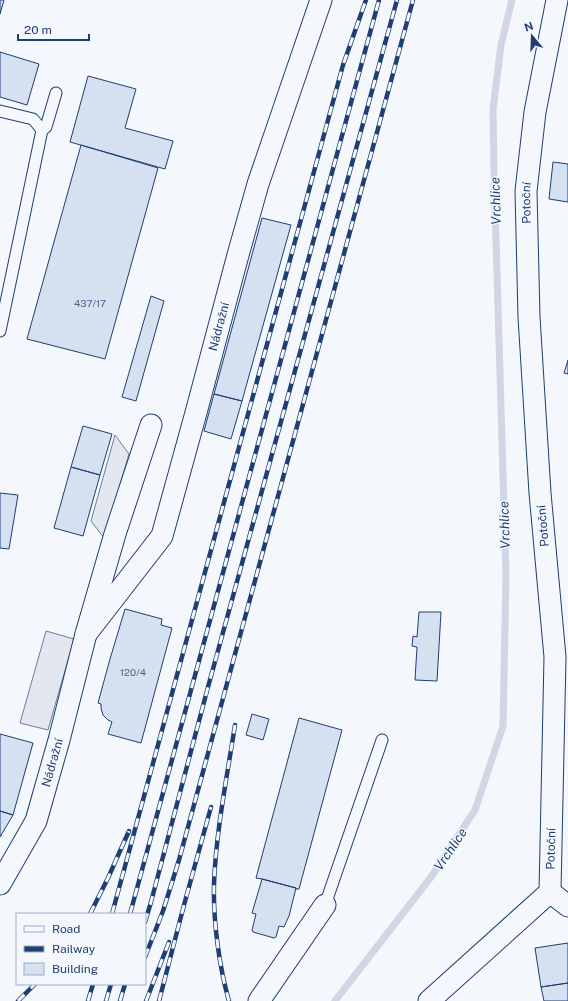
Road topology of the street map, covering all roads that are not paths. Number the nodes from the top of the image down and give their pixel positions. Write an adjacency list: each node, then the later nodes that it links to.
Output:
1 (321, 0): 8 (street, Nádražní)
2 (558, 0): 11 (street, Potoční)
3 (56, 93): 5 (lane)
4 (0, 111): 5 (lane)
5 (42, 130): 6 (lane)
6 (0, 331)
7 (151, 425): 8 (street, Nádražní)
8 (86, 634): 10 (street, Nádražní)
9 (382, 740): 12 (lane)
10 (0, 884)
11 (550, 892): 13 (street); 15 (street)
12 (325, 905): 14 (street)
13 (568, 906)
14 (259, 1001)
15 (429, 1001)

